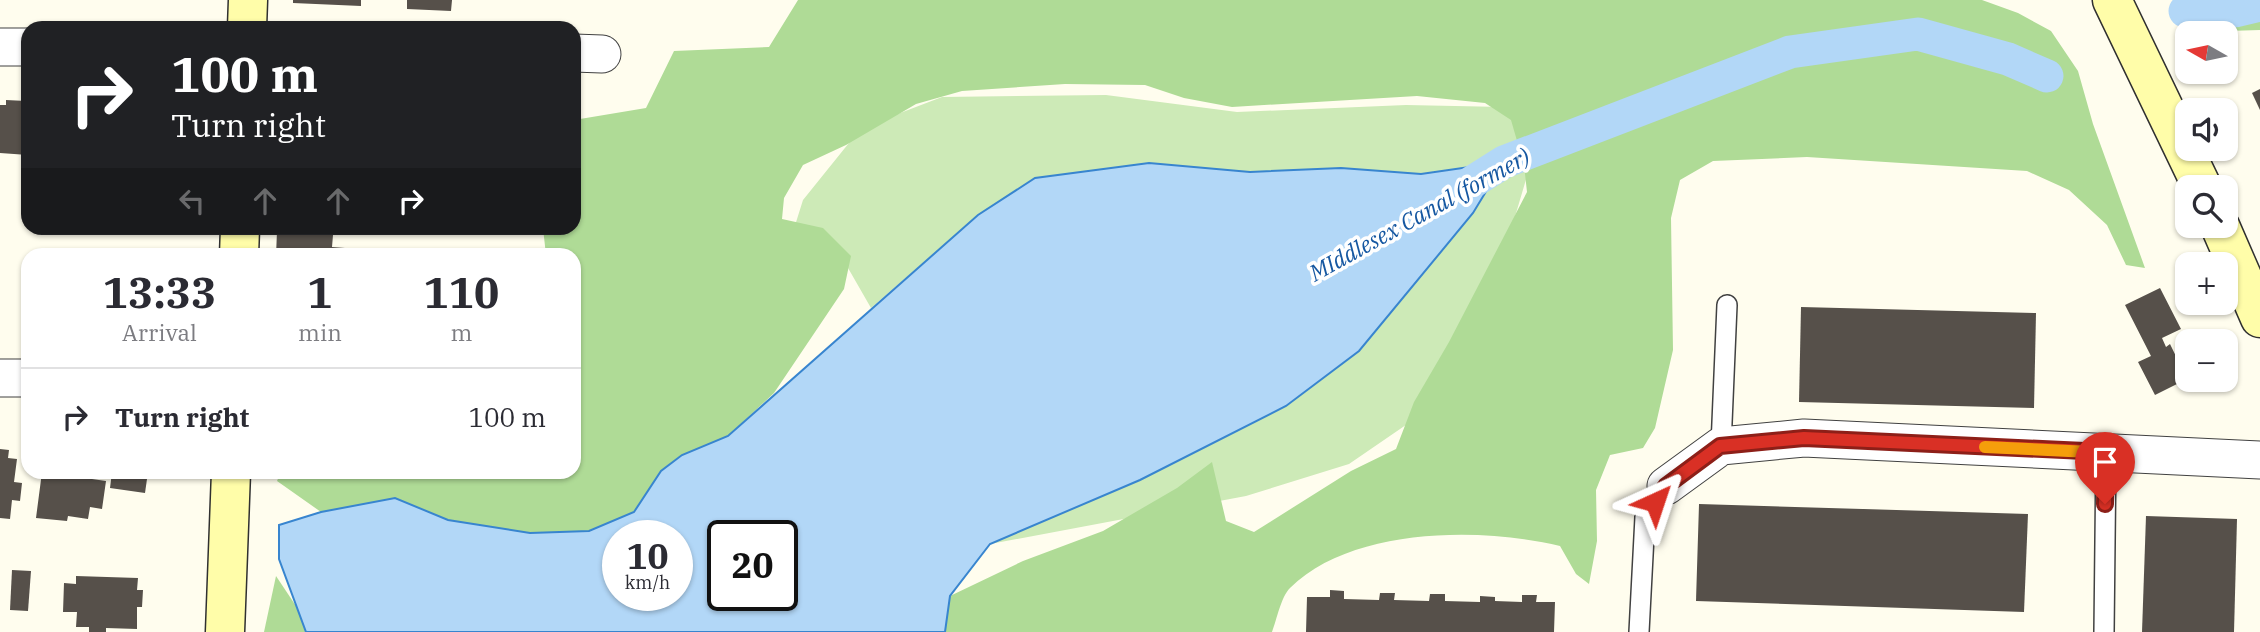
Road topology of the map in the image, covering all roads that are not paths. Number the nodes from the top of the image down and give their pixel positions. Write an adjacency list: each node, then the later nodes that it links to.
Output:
1 (248, 0): 3 (main road)
2 (2112, 0): 6 (main road)
3 (247, 21)
4 (0, 47): 5 (street)
5 (21, 47)
6 (2196, 175)
7 (2229, 238): 8 (main road)
8 (2251, 268): 10 (main road)
9 (1727, 304): 13 (lane)
10 (2260, 318)
11 (0, 378): 12 (street)
12 (21, 378)
13 (1720, 446): 14 (street); 17 (street)
14 (2106, 452): 15 (street); 20 (lane)
15 (2260, 460)
16 (231, 479): 18 (main road)
17 (1666, 486): 19 (lane)
18 (225, 632)
19 (1639, 632)
20 (2104, 632)

